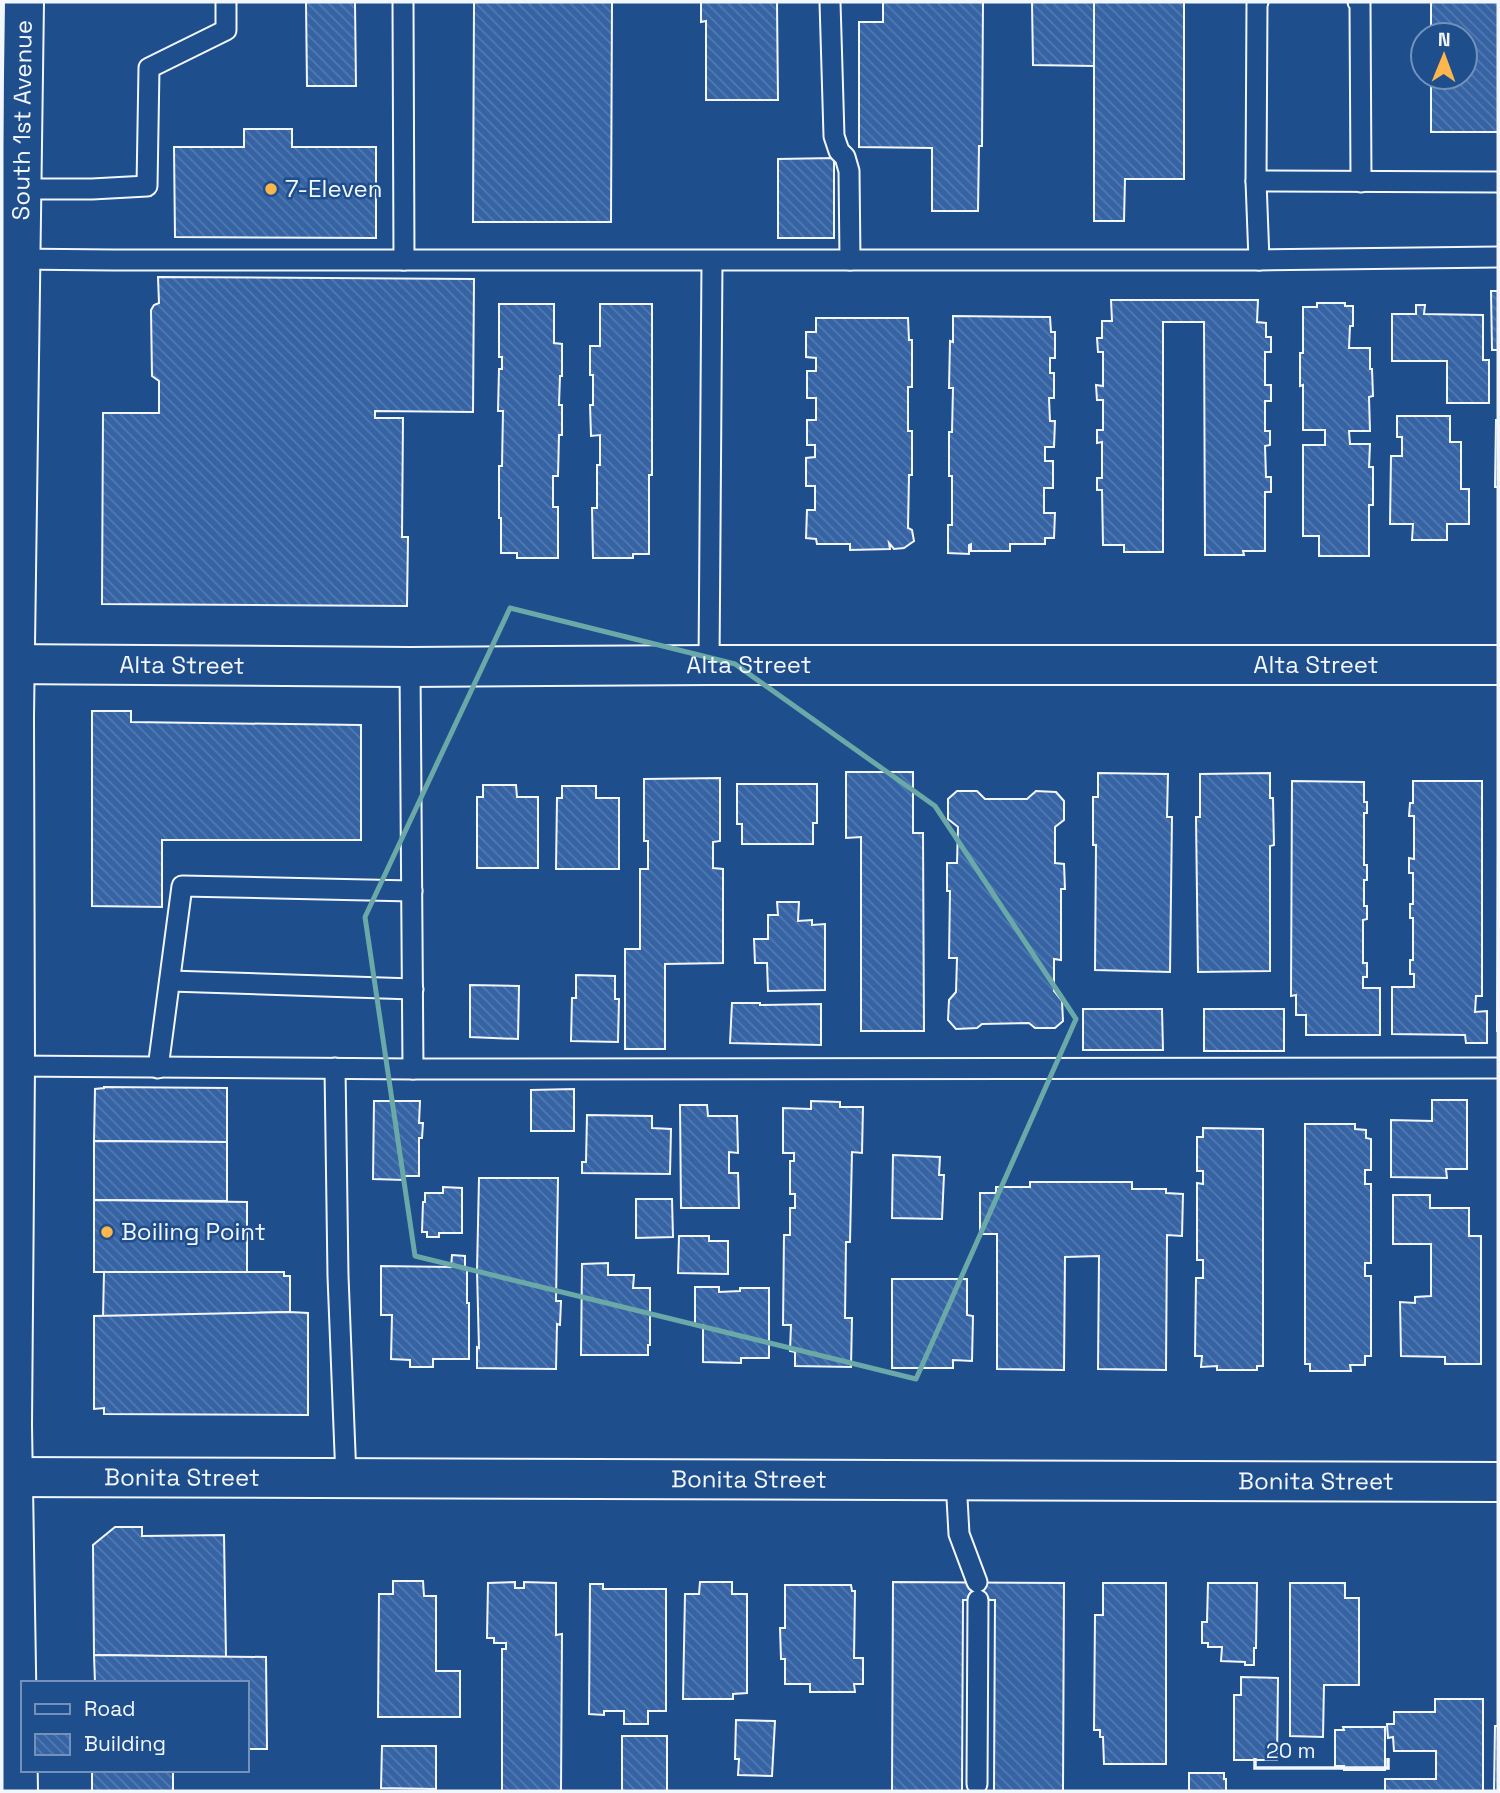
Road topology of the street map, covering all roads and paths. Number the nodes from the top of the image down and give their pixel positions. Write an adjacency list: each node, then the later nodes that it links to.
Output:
1 (24, 2): 10 (street, South 1st Avenue)
2 (226, 2): 10 (lane)
3 (403, 2): 13 (lane)
4 (830, 2): 14 (lane)
5 (1258, 2): 7 (lane)
6 (1358, 2): 9 (lane)
7 (1256, 181): 9 (lane); 15 (lane)
8 (1498, 181): 9 (lane)
9 (1361, 182)
10 (22, 189): 12 (street, South 1st Avenue)
11 (1498, 257): 15 (lane)
12 (12, 259): 13 (lane); 17 (street, South 1st Avenue)
13 (404, 260): 16 (lane)
14 (850, 260): 15 (lane); 16 (lane)
15 (1259, 260)
16 (712, 261): 18 (lane)
17 (8, 664): 20 (street, Alta Street); 24 (street, South 1st Avenue)
18 (709, 664): 19 (street, Alta Street); 20 (street, Alta Street)
19 (1498, 665)
20 (410, 667): 21 (lane)
21 (412, 891): 22 (lane); 23 (lane)
22 (170, 981): 23 (lane); 25 (lane)
23 (413, 989): 28 (lane)
24 (8, 1066): 25 (lane); 29 (street, South 1st Avenue)
25 (158, 1068): 26 (lane)
26 (335, 1068): 28 (lane); 30 (lane)
27 (1498, 1068): 28 (lane)
28 (413, 1069)
29 (7, 1477): 30 (street, Bonita Street); 34 (street, South 1st Avenue)
30 (346, 1478): 31 (street, Bonita Street)
31 (956, 1480): 32 (street, Bonita Street); 33 (lane)
32 (1498, 1482)
33 (977, 1784)
34 (18, 1791)

